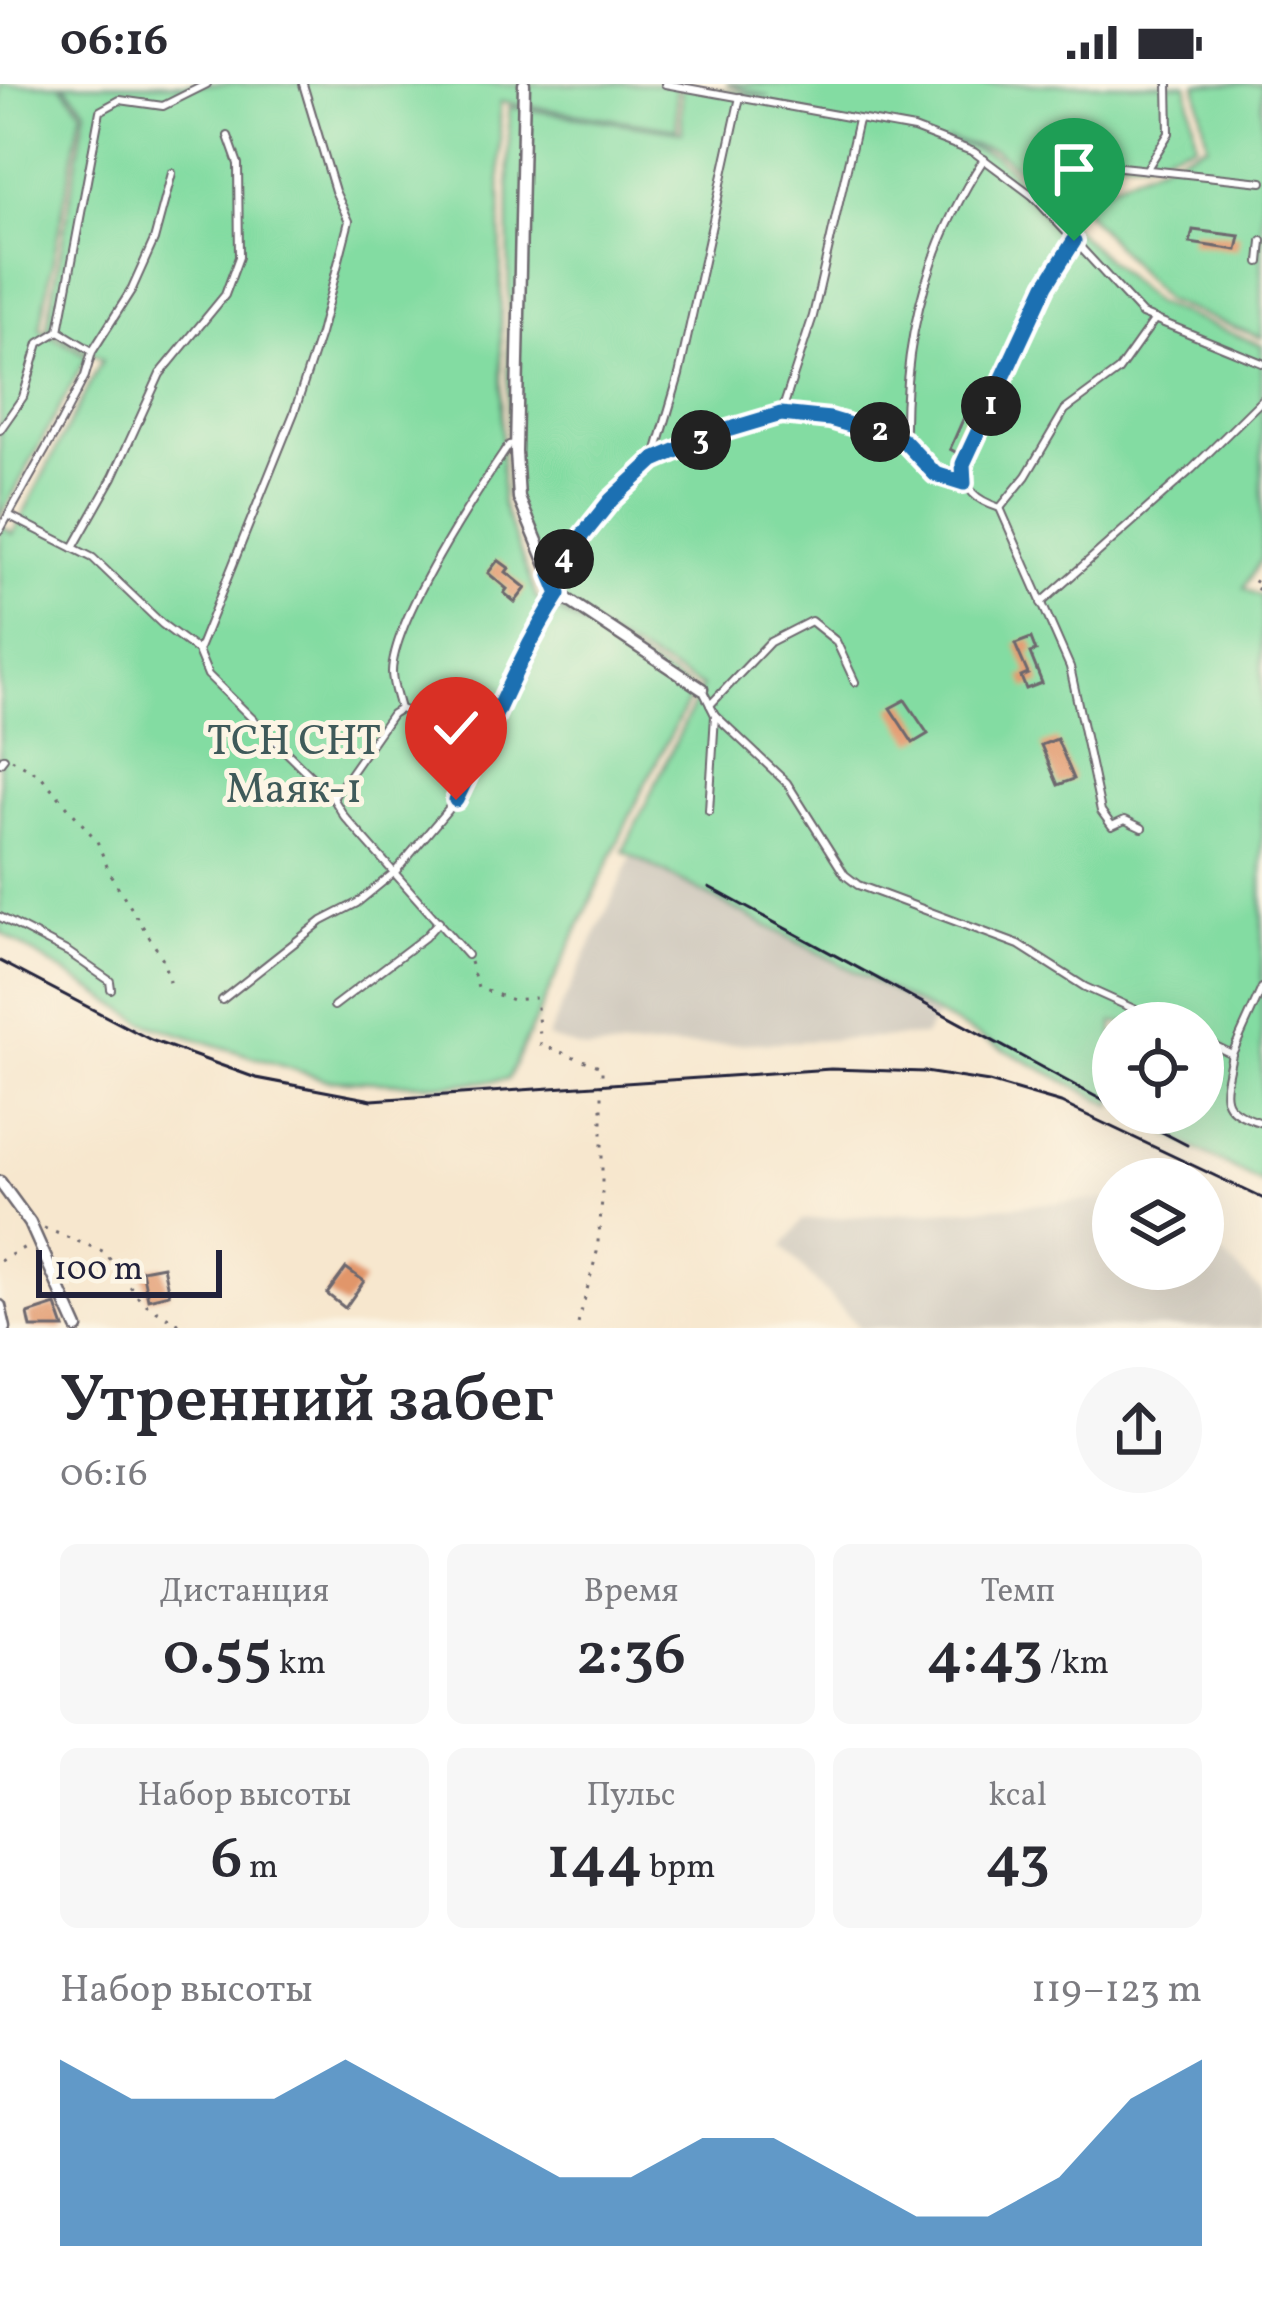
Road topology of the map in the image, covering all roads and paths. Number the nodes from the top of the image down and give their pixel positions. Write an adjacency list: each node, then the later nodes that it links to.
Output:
1 (207, 84): 18 (lane)
2 (303, 84): 37 (lane)
3 (524, 84): 25 (street)
4 (665, 84): 6 (lane)
5 (1168, 84): 10 (lane)
6 (740, 97): 7 (lane); 26 (lane)
7 (858, 120): 9 (lane); 22 (lane)
8 (228, 136): 31 (lane)
9 (983, 159): 13 (lane); 24 (lane)
10 (1148, 167): 12 (lane); 13 (lane)
11 (172, 173): 19 (lane)
12 (1262, 182)
13 (1033, 196): 14 (lane)
14 (1074, 241): 17 (lane); 27 (lane)
15 (1262, 241): 16 (lane)
16 (1260, 262)
17 (1156, 320): 20 (lane); 28 (lane)
18 (59, 331): 19 (lane); 23 (lane)
19 (92, 352): 29 (lane)
20 (1262, 363)
21 (1262, 400): 36 (lane)
22 (781, 414): 24 (lane); 26 (lane)
23 (0, 430)
24 (904, 441): 27 (lane)
25 (516, 444): 33 (street); 41 (lane)
26 (654, 460): 33 (lane)
27 (964, 483): 28 (lane)
28 (1000, 508): 36 (lane)
29 (10, 516): 30 (lane); 31 (lane)
30 (0, 530)
31 (73, 548): 37 (lane)
32 (1262, 570): 34 (path)
33 (551, 575): 35 (street)
34 (1262, 591)
35 (559, 594): 39 (street); 44 (lane)
36 (1041, 603): 47 (lane)
37 (198, 651): 45 (lane)
38 (855, 682): 40 (lane)
39 (701, 688): 40 (lane)
40 (710, 705): 42 (lane)
41 (400, 709): 44 (lane); 45 (lane)
42 (716, 715): 46 (lane); 56 (lane)
43 (2, 761): 52 (path)
44 (472, 767): 48 (lane)
45 (333, 798): 48 (lane)
46 (710, 811)
47 (1142, 829)
48 (394, 872): 50 (lane); 55 (lane)
49 (0, 917): 54 (lane)
50 (439, 921): 51 (lane); 57 (lane)
51 (467, 955): 68 (path)
52 (170, 985)
53 (1262, 988): 59 (lane)
54 (111, 989)
55 (222, 1000)
56 (1118, 1002)
57 (334, 1006)
58 (1224, 1050): 59 (lane)
59 (1232, 1054): 60 (lane)
60 (1262, 1123)
61 (0, 1182): 62 (street)
62 (30, 1223): 63 (path); 66 (street); 67 (path)
63 (0, 1261)
64 (0, 1306): 65 (street)
65 (5, 1328)
66 (77, 1328)
67 (185, 1328)
68 (577, 1328)

